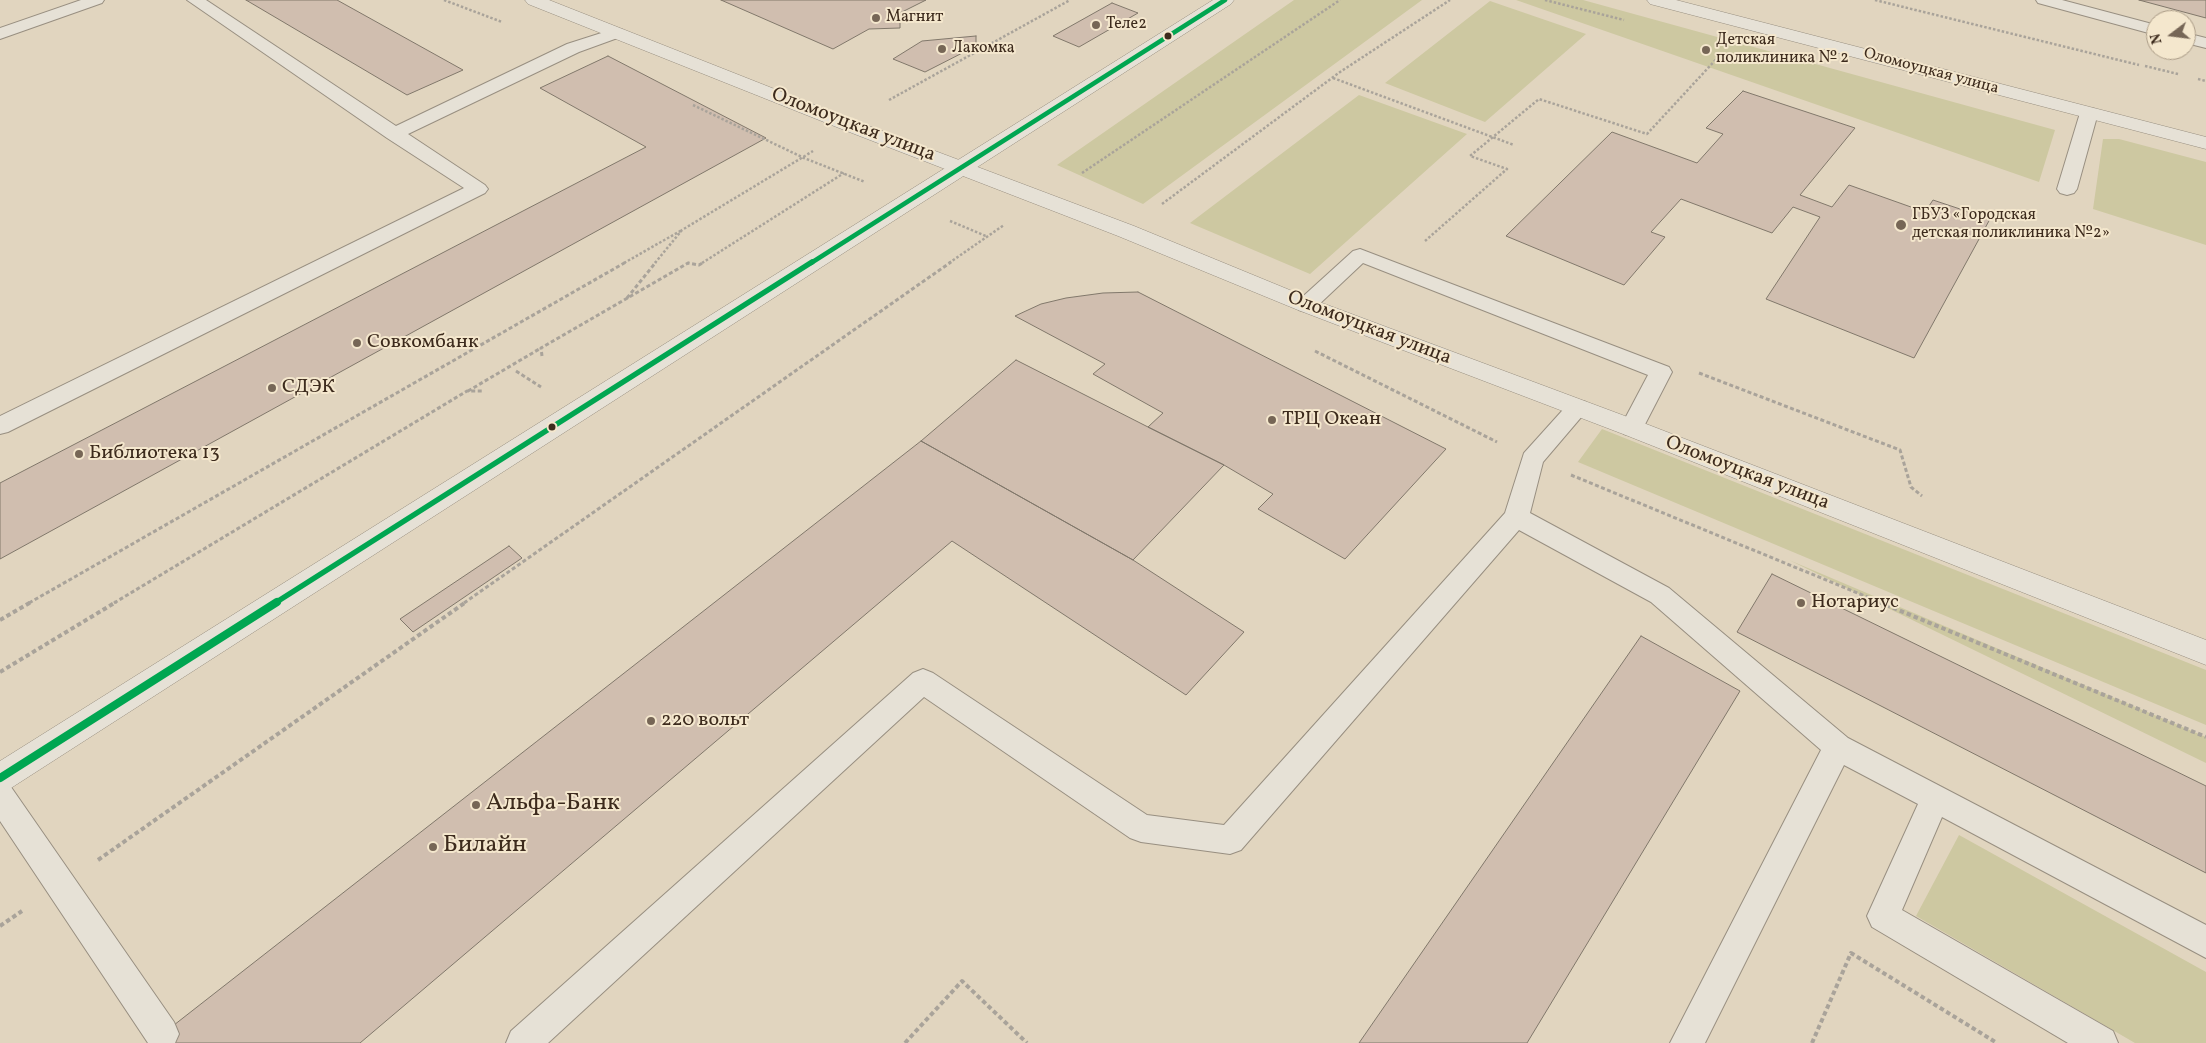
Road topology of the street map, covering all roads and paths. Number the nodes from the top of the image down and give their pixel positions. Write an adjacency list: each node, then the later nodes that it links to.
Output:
1 (96, 0): 12 (lane)
2 (195, 0): 20 (lane)
3 (534, 0): 11 (street, Оломоуцкая улица)
4 (1070, 0): 19 (path)
5 (1225, 0): 24 (street)
6 (1340, 0): 27 (path)
7 (1656, 0): 18 (street, Оломоуцкая улица)
8 (1875, 0): 14 (path)
9 (2044, 0): 10 (lane)
10 (2146, 27)
11 (617, 33): 19 (street, Оломоуцкая улица); 20 (lane)
12 (0, 34)
13 (1721, 54): 21 (path)
14 (2178, 74)
15 (1333, 78): 21 (path)
16 (2196, 79): 17 (path)
17 (2206, 81)
18 (2089, 113): 22 (street, Оломоуцкая улица); 26 (lane)
19 (846, 124): 24 (street, Оломоуцкая улица); 28 (path)
20 (393, 134): 37 (lane)
21 (1492, 136): 23 (path); 29 (path)
22 (2206, 143)
23 (1514, 145)
24 (964, 168): 27 (street, Оломоуцкая улица); 44 (street)
25 (845, 172): 30 (path)
26 (2067, 189)
27 (1044, 199): 31 (street, Оломоуцкая улица); 47 (path)
28 (682, 230): 30 (path); 40 (path)
29 (1418, 246)
30 (627, 298): 32 (path)
31 (1306, 305): 36 (street, Оломоуцкая улица); 38 (lane)
32 (541, 348): 33 (path); 34 (path)
33 (542, 356)
34 (467, 391): 35 (path); 42 (path)
35 (484, 391)
36 (1578, 408): 38 (street, Оломоуцкая улица); 39 (lane)
37 (0, 426)
38 (1632, 428): 41 (street, Оломоуцкая улица)
39 (1516, 517): 43 (lane); 51 (lane)
40 (0, 620)
41 (2206, 653)
42 (0, 672)
43 (1838, 747): 46 (lane); 54 (lane)
44 (0, 778)
45 (0, 796): 47 (lane)
46 (1935, 799): 49 (lane); 57 (lane)
47 (60, 885): 48 (path); 50 (lane)
48 (0, 926)
49 (2206, 942)
50 (162, 1034)
51 (523, 1043)
52 (905, 1043): 53 (path)
53 (1027, 1043)
54 (1687, 1043)
55 (1812, 1043): 56 (path)
56 (1997, 1043)
57 (2101, 1043)

